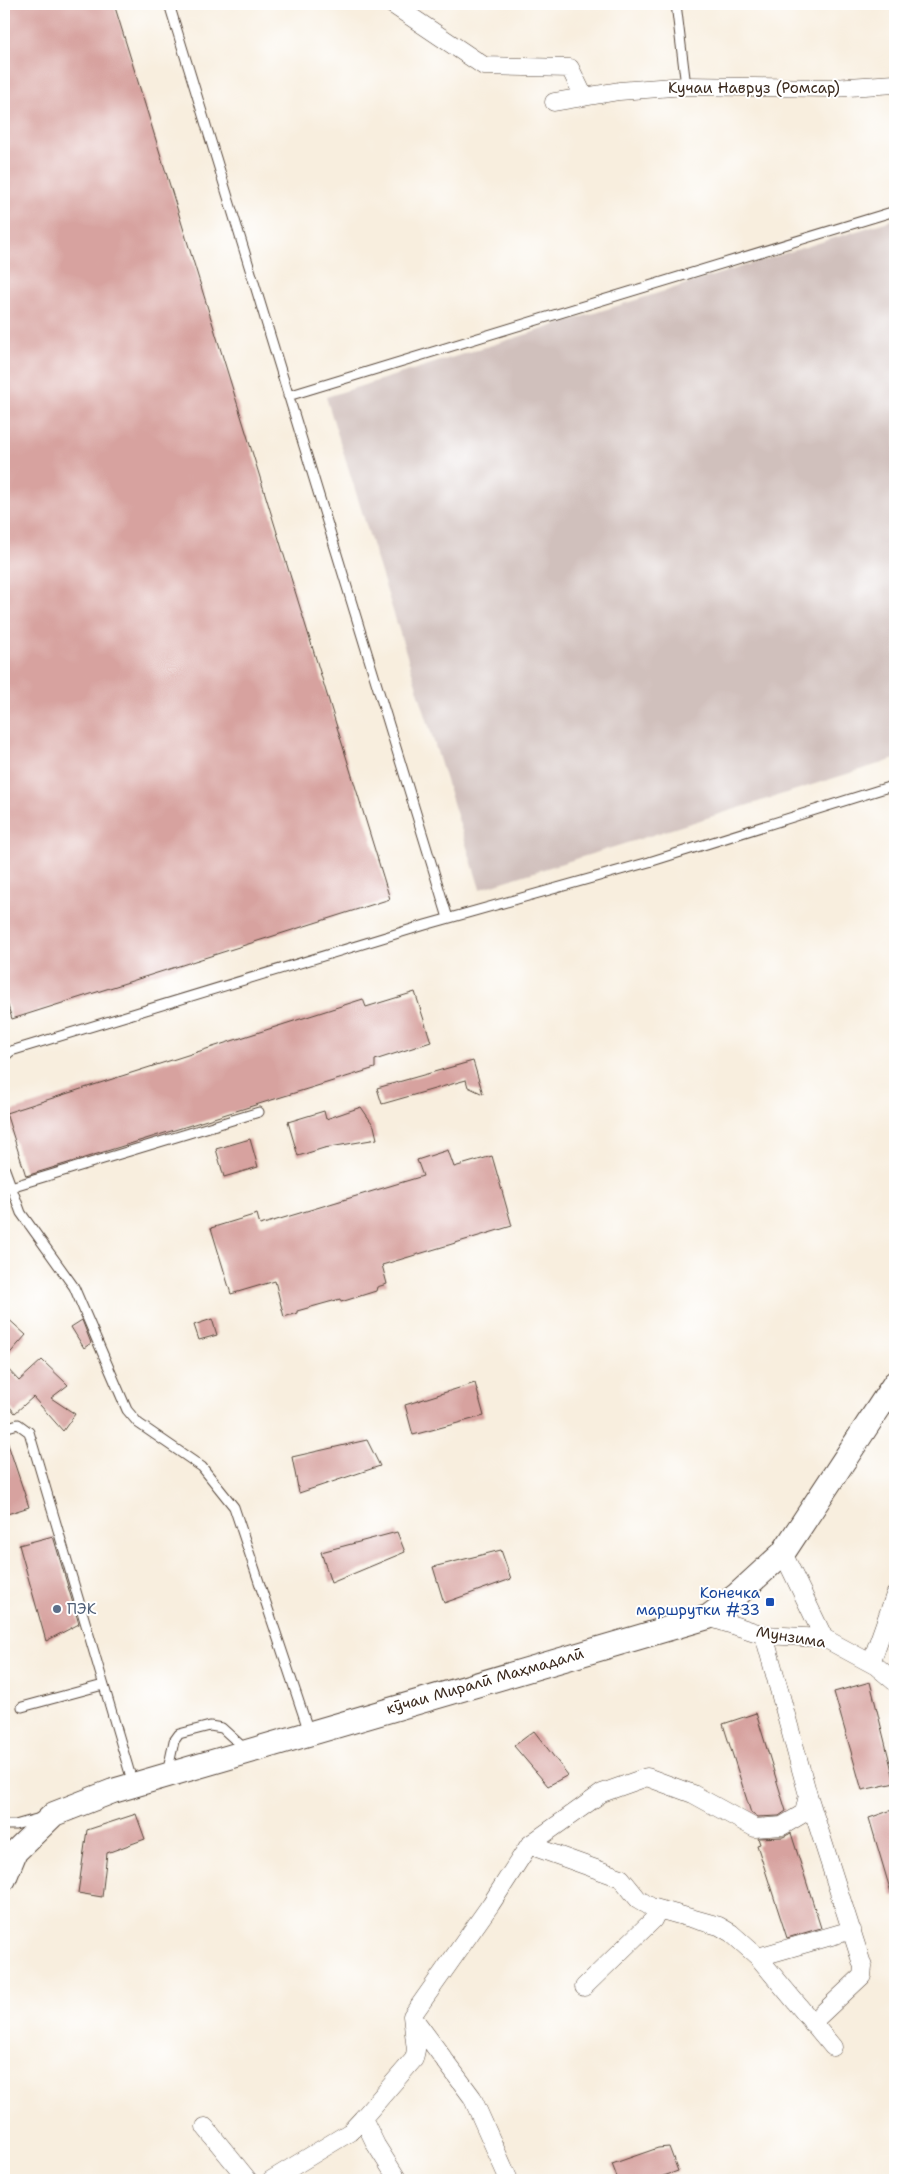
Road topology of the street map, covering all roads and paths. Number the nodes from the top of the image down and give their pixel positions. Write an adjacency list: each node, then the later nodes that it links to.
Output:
1 (169, 4): 9 (lane)
2 (392, 4): 6 (street)
3 (676, 4): 5 (lane)
4 (895, 84): 5 (street, Кучаи Навруз (Ромсар))
5 (686, 86): 6 (street, Кучаи Навруз (Ромсар))
6 (584, 97): 7 (street, Кучаи Навруз (Ромсар))
7 (554, 102)
8 (895, 211): 9 (lane)
9 (288, 396): 11 (lane)
10 (895, 785): 11 (lane)
11 (448, 918): 12 (lane)
12 (4, 1057)
13 (259, 1112): 15 (lane)
14 (4, 1167): 15 (lane)
15 (7, 1188): 27 (lane)
16 (895, 1383): 18 (street, кӯчаи Миралӣ Маҳмадалӣ)
17 (4, 1428): 25 (lane)
18 (783, 1553): 20 (street, кӯчаи Миралӣ Маҳмадалӣ); 22 (street)
19 (895, 1595): 23 (street)
20 (708, 1617): 21 (street, Мунзима); 27 (street, кӯчаи Миралӣ Маҳмадалӣ)
21 (764, 1635): 22 (street, Мунзима); 31 (street)
22 (824, 1638): 23 (street, Мунзима)
23 (871, 1663): 24 (street, Мунзима)
24 (895, 1682)
25 (104, 1685): 26 (lane); 30 (lane)
26 (22, 1707)
27 (310, 1733): 28 (street, кӯчаи Миралӣ Маҳмадалӣ)
28 (246, 1751): 29 (street, кӯчаи Миралӣ Маҳмадалӣ); 29 (lane)
29 (167, 1775): 30 (street, кӯчаи Миралӣ Маҳмадалӣ)
30 (133, 1785): 32 (street, кӯчаи Миралӣ Маҳмадалӣ)
31 (808, 1795): 34 (street); 37 (street)
32 (54, 1814): 33 (lane); 35 (street, кӯчаи Миралӣ Маҳмадалӣ)
33 (4, 1825)
34 (529, 1845): 36 (street); 40 (street)
35 (4, 1879)
36 (658, 1910): 38 (street); 39 (street)
37 (852, 1930): 38 (street); 41 (street)
38 (758, 1957): 41 (street)
39 (584, 1987)
40 (412, 2016): 43 (street); 48 (street)
41 (812, 2023): 42 (street)
42 (833, 2047)
43 (363, 2118): 46 (street); 47 (street)
44 (206, 2127): 45 (street)
45 (248, 2180)
46 (271, 2180)
47 (398, 2180)
48 (509, 2180)

